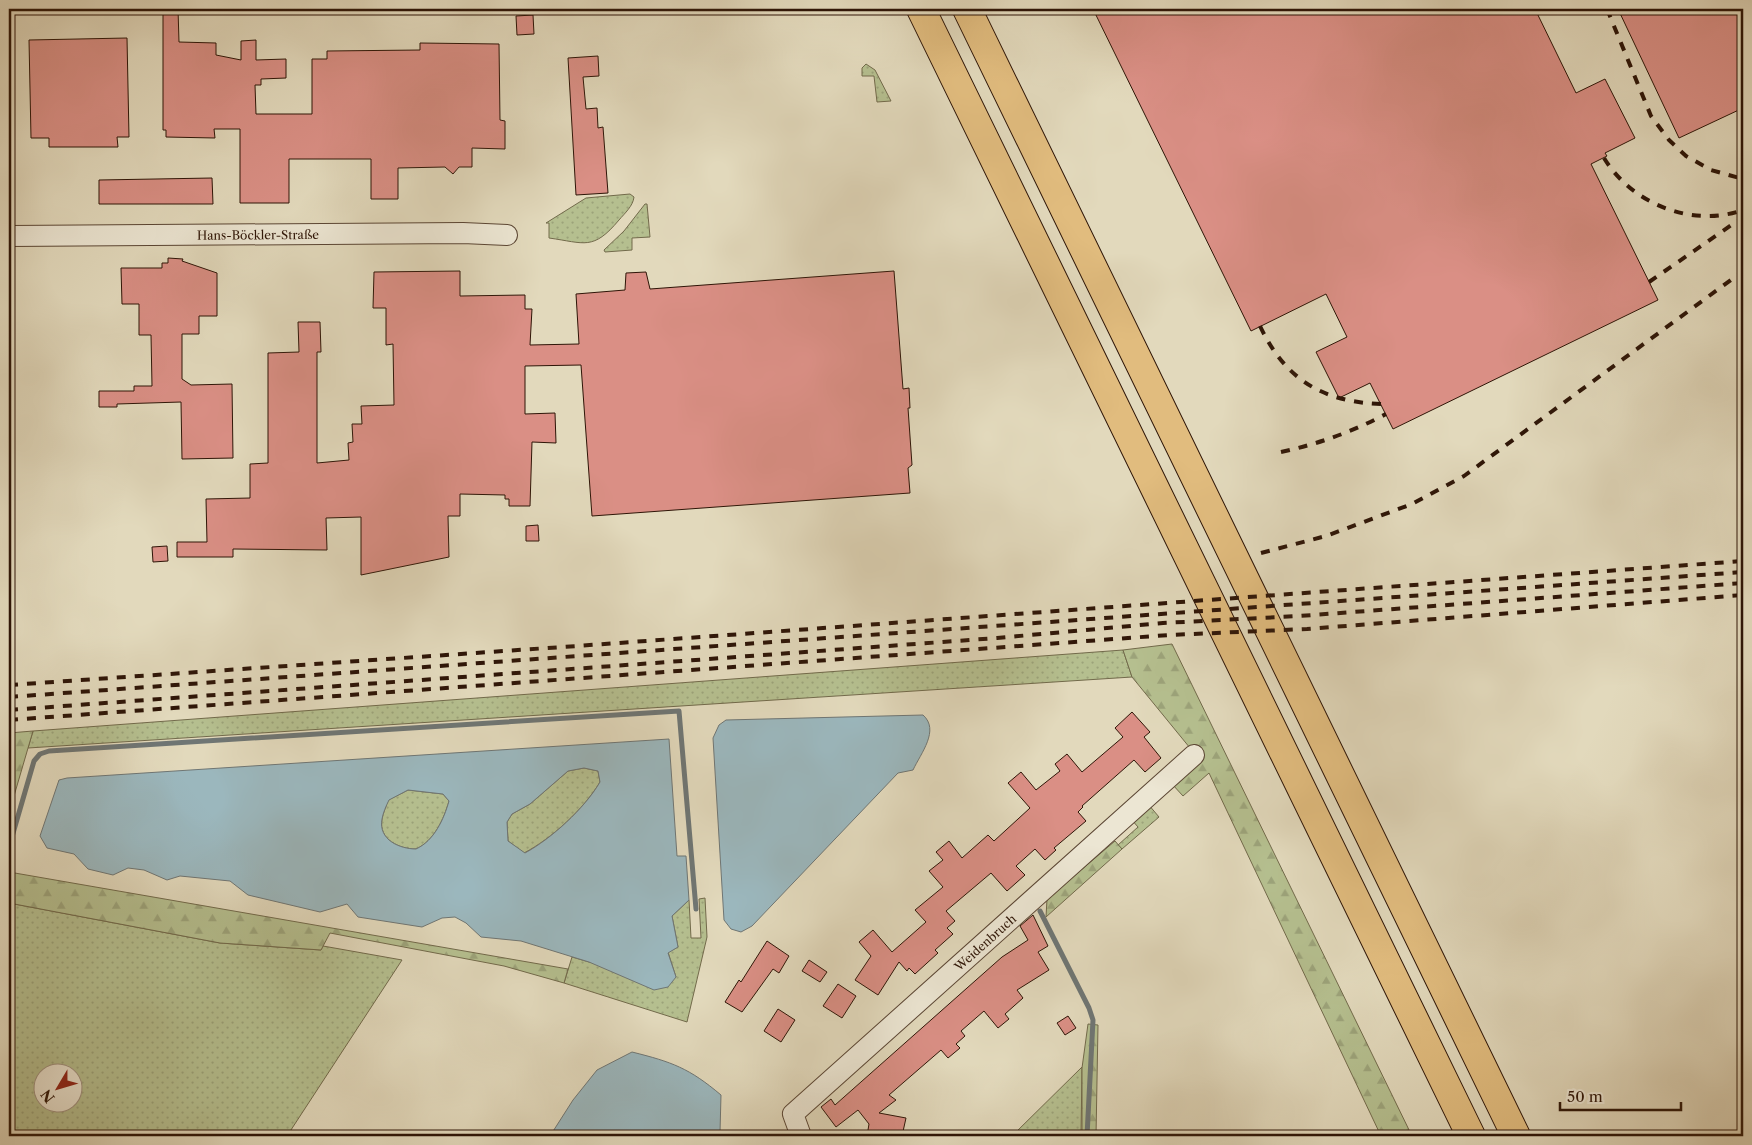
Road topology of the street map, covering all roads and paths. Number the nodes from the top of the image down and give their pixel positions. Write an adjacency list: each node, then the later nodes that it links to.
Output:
1 (921, 9): 7 (highway)
2 (967, 9): 8 (highway)
3 (507, 235): 4 (street, Hans-Böckler-Straße)
4 (9, 236)
5 (1194, 755): 6 (street, Weidenbruch)
6 (801, 1136)
7 (1471, 1136)
8 (1516, 1136)

